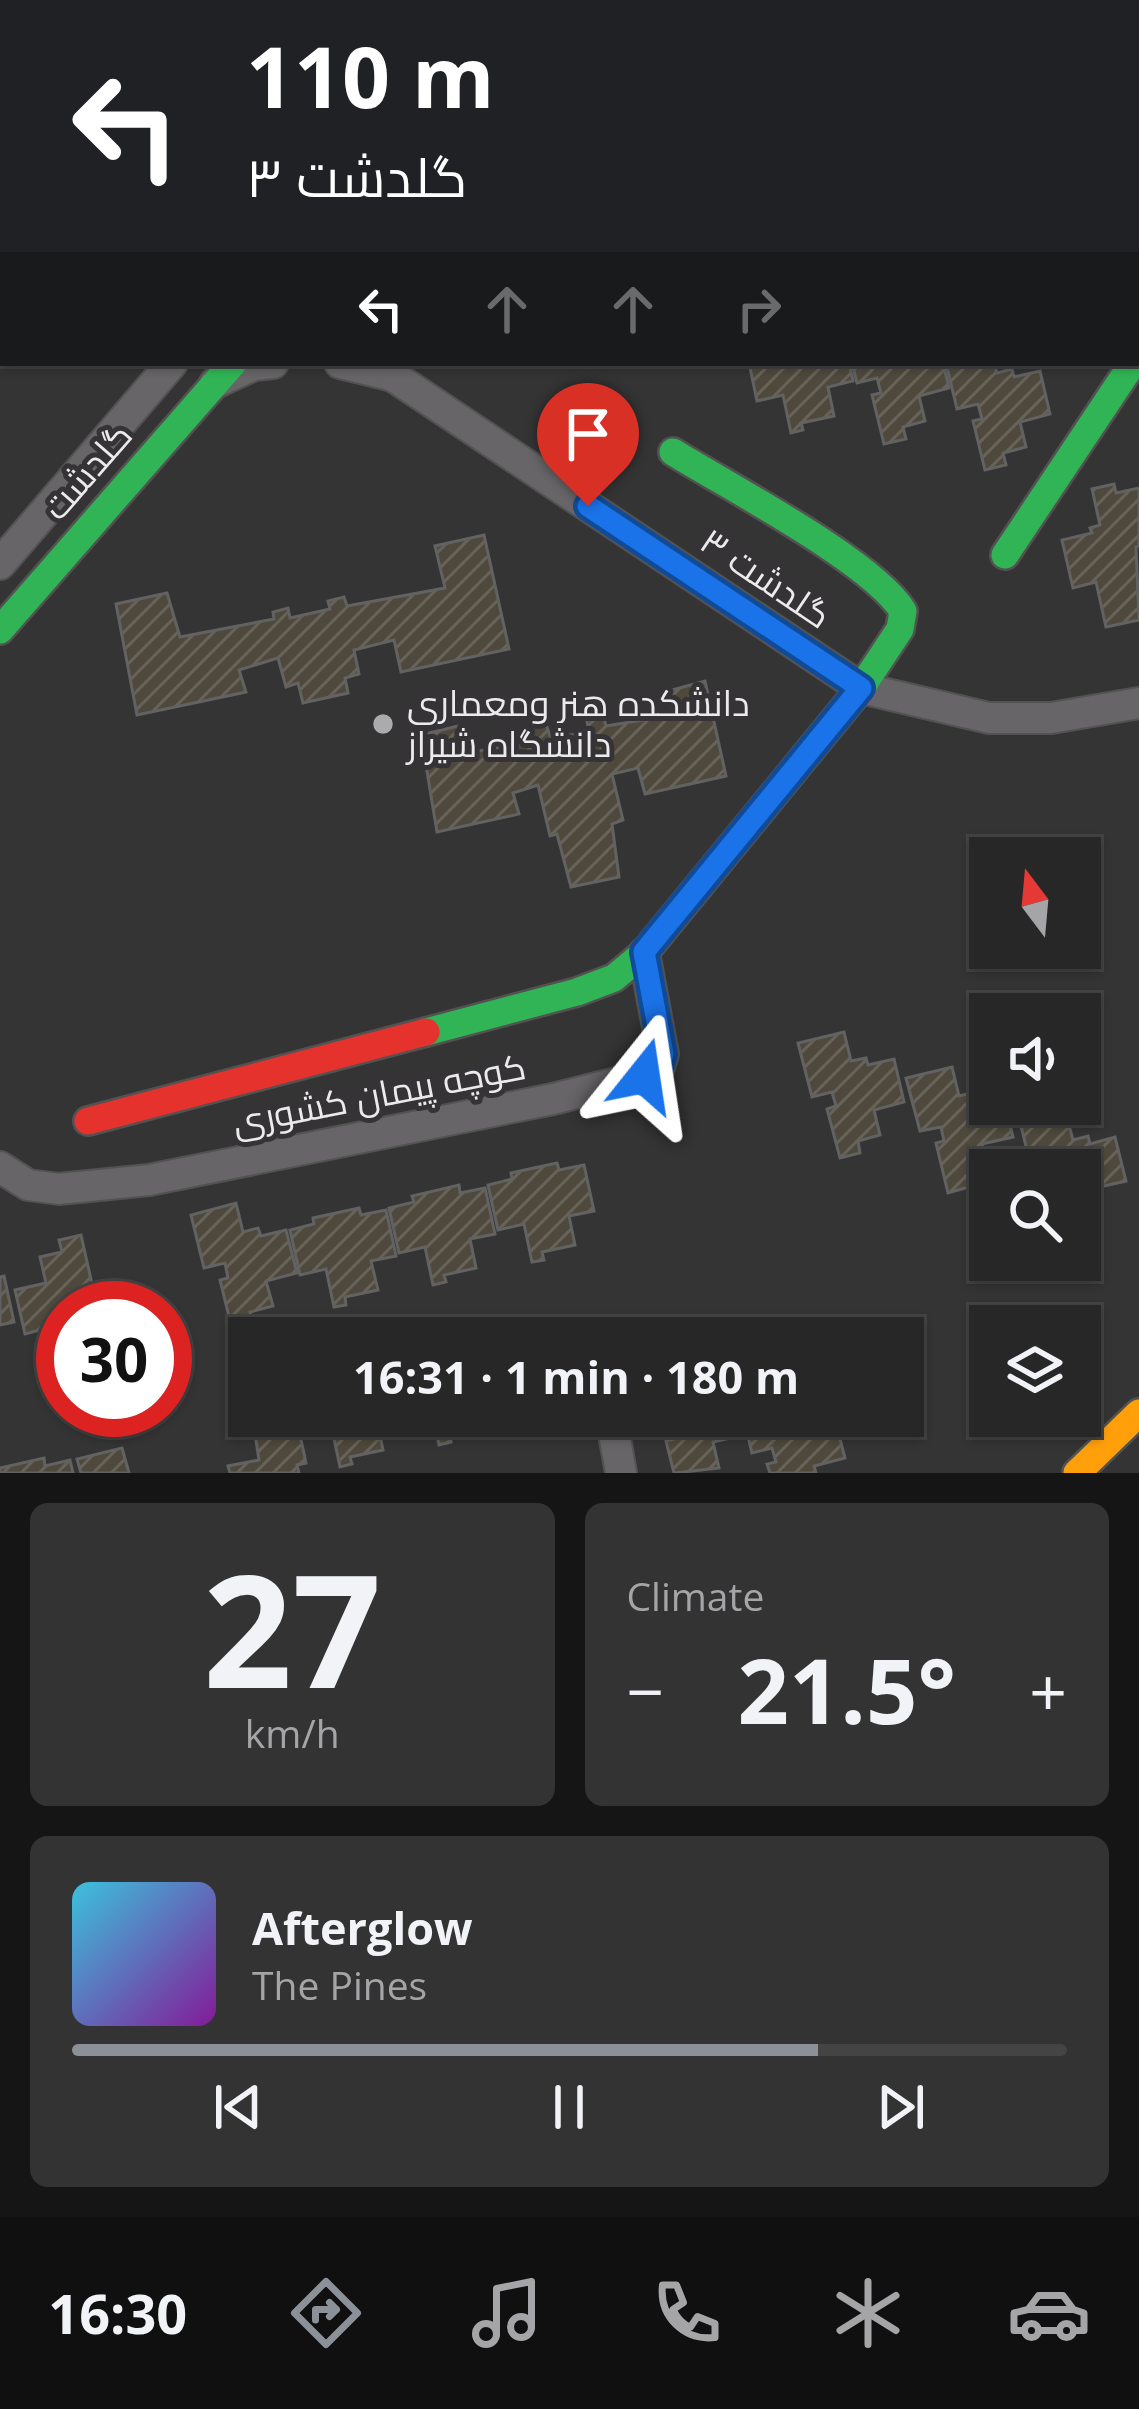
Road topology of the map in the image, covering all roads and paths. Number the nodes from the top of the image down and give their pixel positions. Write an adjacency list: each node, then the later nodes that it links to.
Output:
1 (169, 366): 7 (street, گلدشت)
2 (1131, 366): 6 (street)
3 (387, 370): 9 (street, گلدشت ۳)
4 (224, 373): 8 (street, گلدشت)
5 (673, 452): 9 (street, کوچه پیمان کشوری)
6 (1005, 555)
7 (0, 564)
8 (0, 630)
9 (861, 688): 10 (street, گلدشت ۳); 11 (street, کوچه پیمان کشوری)
10 (1139, 703)
11 (644, 952): 12 (street, کوچه پیمان کشوری); 13 (street, کوچه پیمان کشوری)
12 (88, 1121)
13 (0, 1167)
14 (1139, 1413): 17 (street)
15 (615, 1437): 16 (street)
16 (621, 1473)
17 (1077, 1473)

